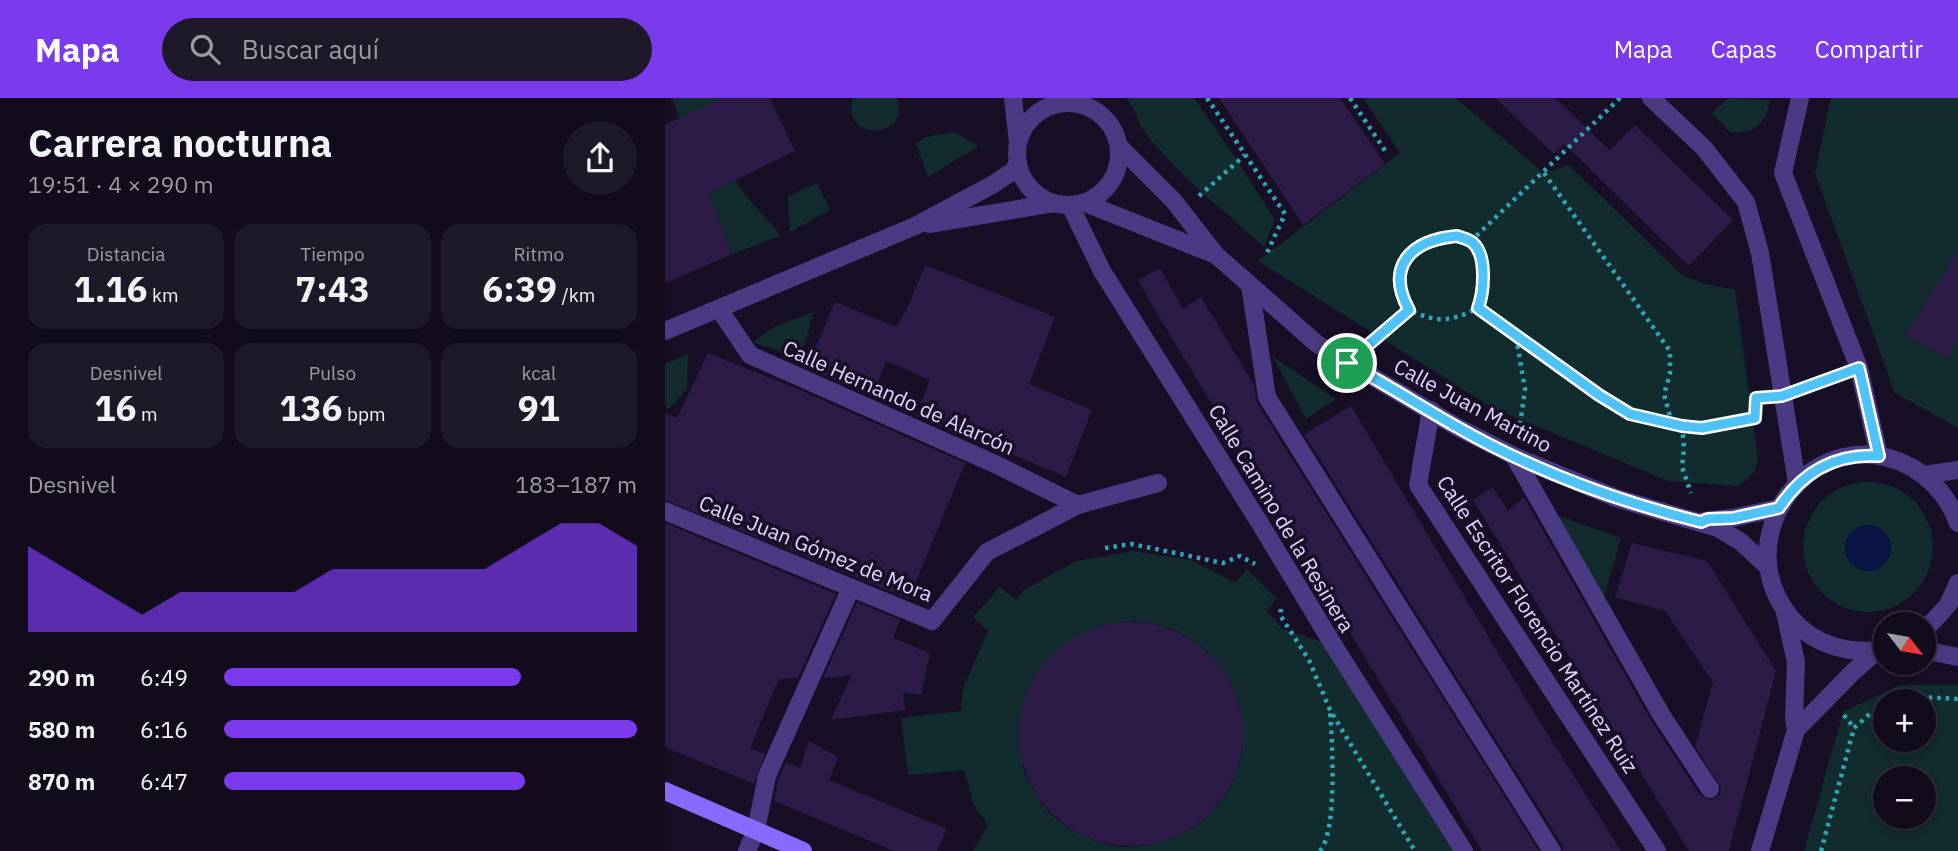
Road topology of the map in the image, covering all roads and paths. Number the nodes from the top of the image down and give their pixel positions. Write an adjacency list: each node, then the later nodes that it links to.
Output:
1 (1013, 98): 10 (street)
2 (1207, 98): 11 (path)
3 (1350, 98): 9 (path)
4 (1620, 98): 12 (path)
5 (1651, 98): 27 (street)
6 (1800, 98): 26 (street)
7 (1068, 100): 8 (street); 10 (street)
8 (1119, 146): 13 (street); 14 (street, Calle Juan Martino)
9 (1386, 152)
10 (1018, 154): 13 (street); 15 (street)
11 (1245, 155): 14 (path); 17 (path)
12 (1544, 173): 16 (path); 29 (path)
13 (1069, 204): 15 (street); 18 (street, Calle Juan Martino); 66 (street, Calle Camino de la Resinera)
14 (1182, 210): 18 (street, Calle Juan Martino)
15 (915, 226): 21 (street)
16 (1471, 241): 20 (path); 22 (path)
17 (1266, 255)
18 (1216, 256): 19 (street, Calle Juan Martino)
19 (1250, 285): 25 (street, Calle Juan Martino); 67 (street)
20 (1478, 308): 22 (path); 24 (path)
21 (719, 309): 23 (street); 37 (street, Calle Hernando de Alarcón)
22 (1409, 310): 25 (path)
23 (665, 331)
24 (1516, 337): 29 (path); 31 (path)
25 (1347, 363): 28 (street, Calle Juan Martino)
26 (1859, 368): 27 (path); 32 (street)
27 (1782, 396): 30 (path); 36 (street)
28 (1430, 410): 31 (street, Calle Juan Martino); 68 (street, Calle Escritor Florencio Martínez Ruiz)
29 (1672, 424): 30 (path)
30 (1682, 426): 40 (path)
31 (1514, 456): 40 (street, Calle Juan Martino); 59 (street)
32 (1879, 456): 34 (street); 36 (street)
33 (1958, 470): 34 (street)
34 (1924, 475): 41 (street)
35 (1158, 483): 37 (street, Calle Juan Gómez de Mora)
36 (1797, 483): 38 (street)
37 (1078, 505): 46 (street, Calle Juan Gómez de Mora)
38 (1779, 508): 40 (street, Calle Juan Martino); 44 (street)
39 (665, 512): 46 (street, Calle Juan Gómez de Mora)
40 (1701, 522): 44 (street, Calle Juan Martino)
41 (1958, 523)
42 (1105, 548): 43 (path)
43 (1260, 566)
44 (1768, 567): 48 (street)
45 (1958, 583): 49 (street)
46 (851, 588): 61 (street)
47 (1282, 600): 56 (path)
48 (1784, 609): 50 (street); 58 (street)
49 (1936, 618)
50 (1873, 650)
51 (1936, 653): 52 (street)
52 (1958, 657)
53 (1873, 658): 58 (street)
54 (1936, 698): 55 (path)
55 (1958, 699)
56 (1330, 710): 64 (path); 65 (path)
57 (1873, 712): 70 (path)
58 (1796, 730): 69 (street)
59 (1710, 789)
60 (665, 791): 61 (main road)
61 (756, 830): 62 (street); 63 (main road)
62 (747, 851)
63 (803, 851)
64 (1320, 851)
65 (1415, 851)
66 (1464, 851)
67 (1552, 851)
68 (1657, 851)
69 (1760, 851)
70 (1821, 851)

